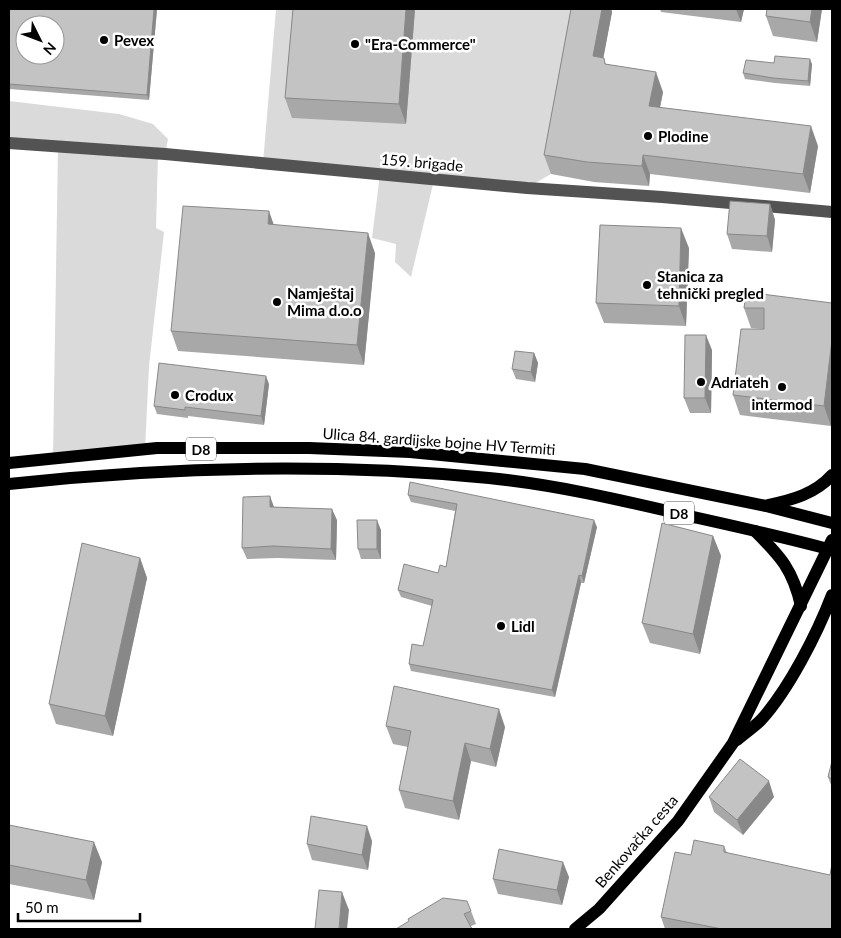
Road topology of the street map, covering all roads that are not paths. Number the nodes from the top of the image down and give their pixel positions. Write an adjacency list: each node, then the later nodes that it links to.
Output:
1 (9, 143): 2 (street, 159. brigade)
2 (832, 212)
3 (9, 463): 6 (main road, Ulica 84. gardijske bojne HV Termiti / D8)
4 (832, 475): 6 (main road)
5 (9, 484): 8 (main road, D8)
6 (766, 506): 7 (main road, Ulica 84. gardijske bojne HV Termiti / D8)
7 (832, 523)
8 (755, 532): 9 (main road, D8); 11 (main road)
9 (831, 546): 11 (main road, Benkovačka cesta)
10 (832, 595): 13 (main road, Benkovačka cesta)
11 (801, 606): 14 (main road, Benkovačka cesta)
12 (832, 611): 13 (main road)
13 (820, 626): 14 (main road, Benkovačka cesta)
14 (733, 743): 15 (main road, Benkovačka cesta)
15 (575, 929)

